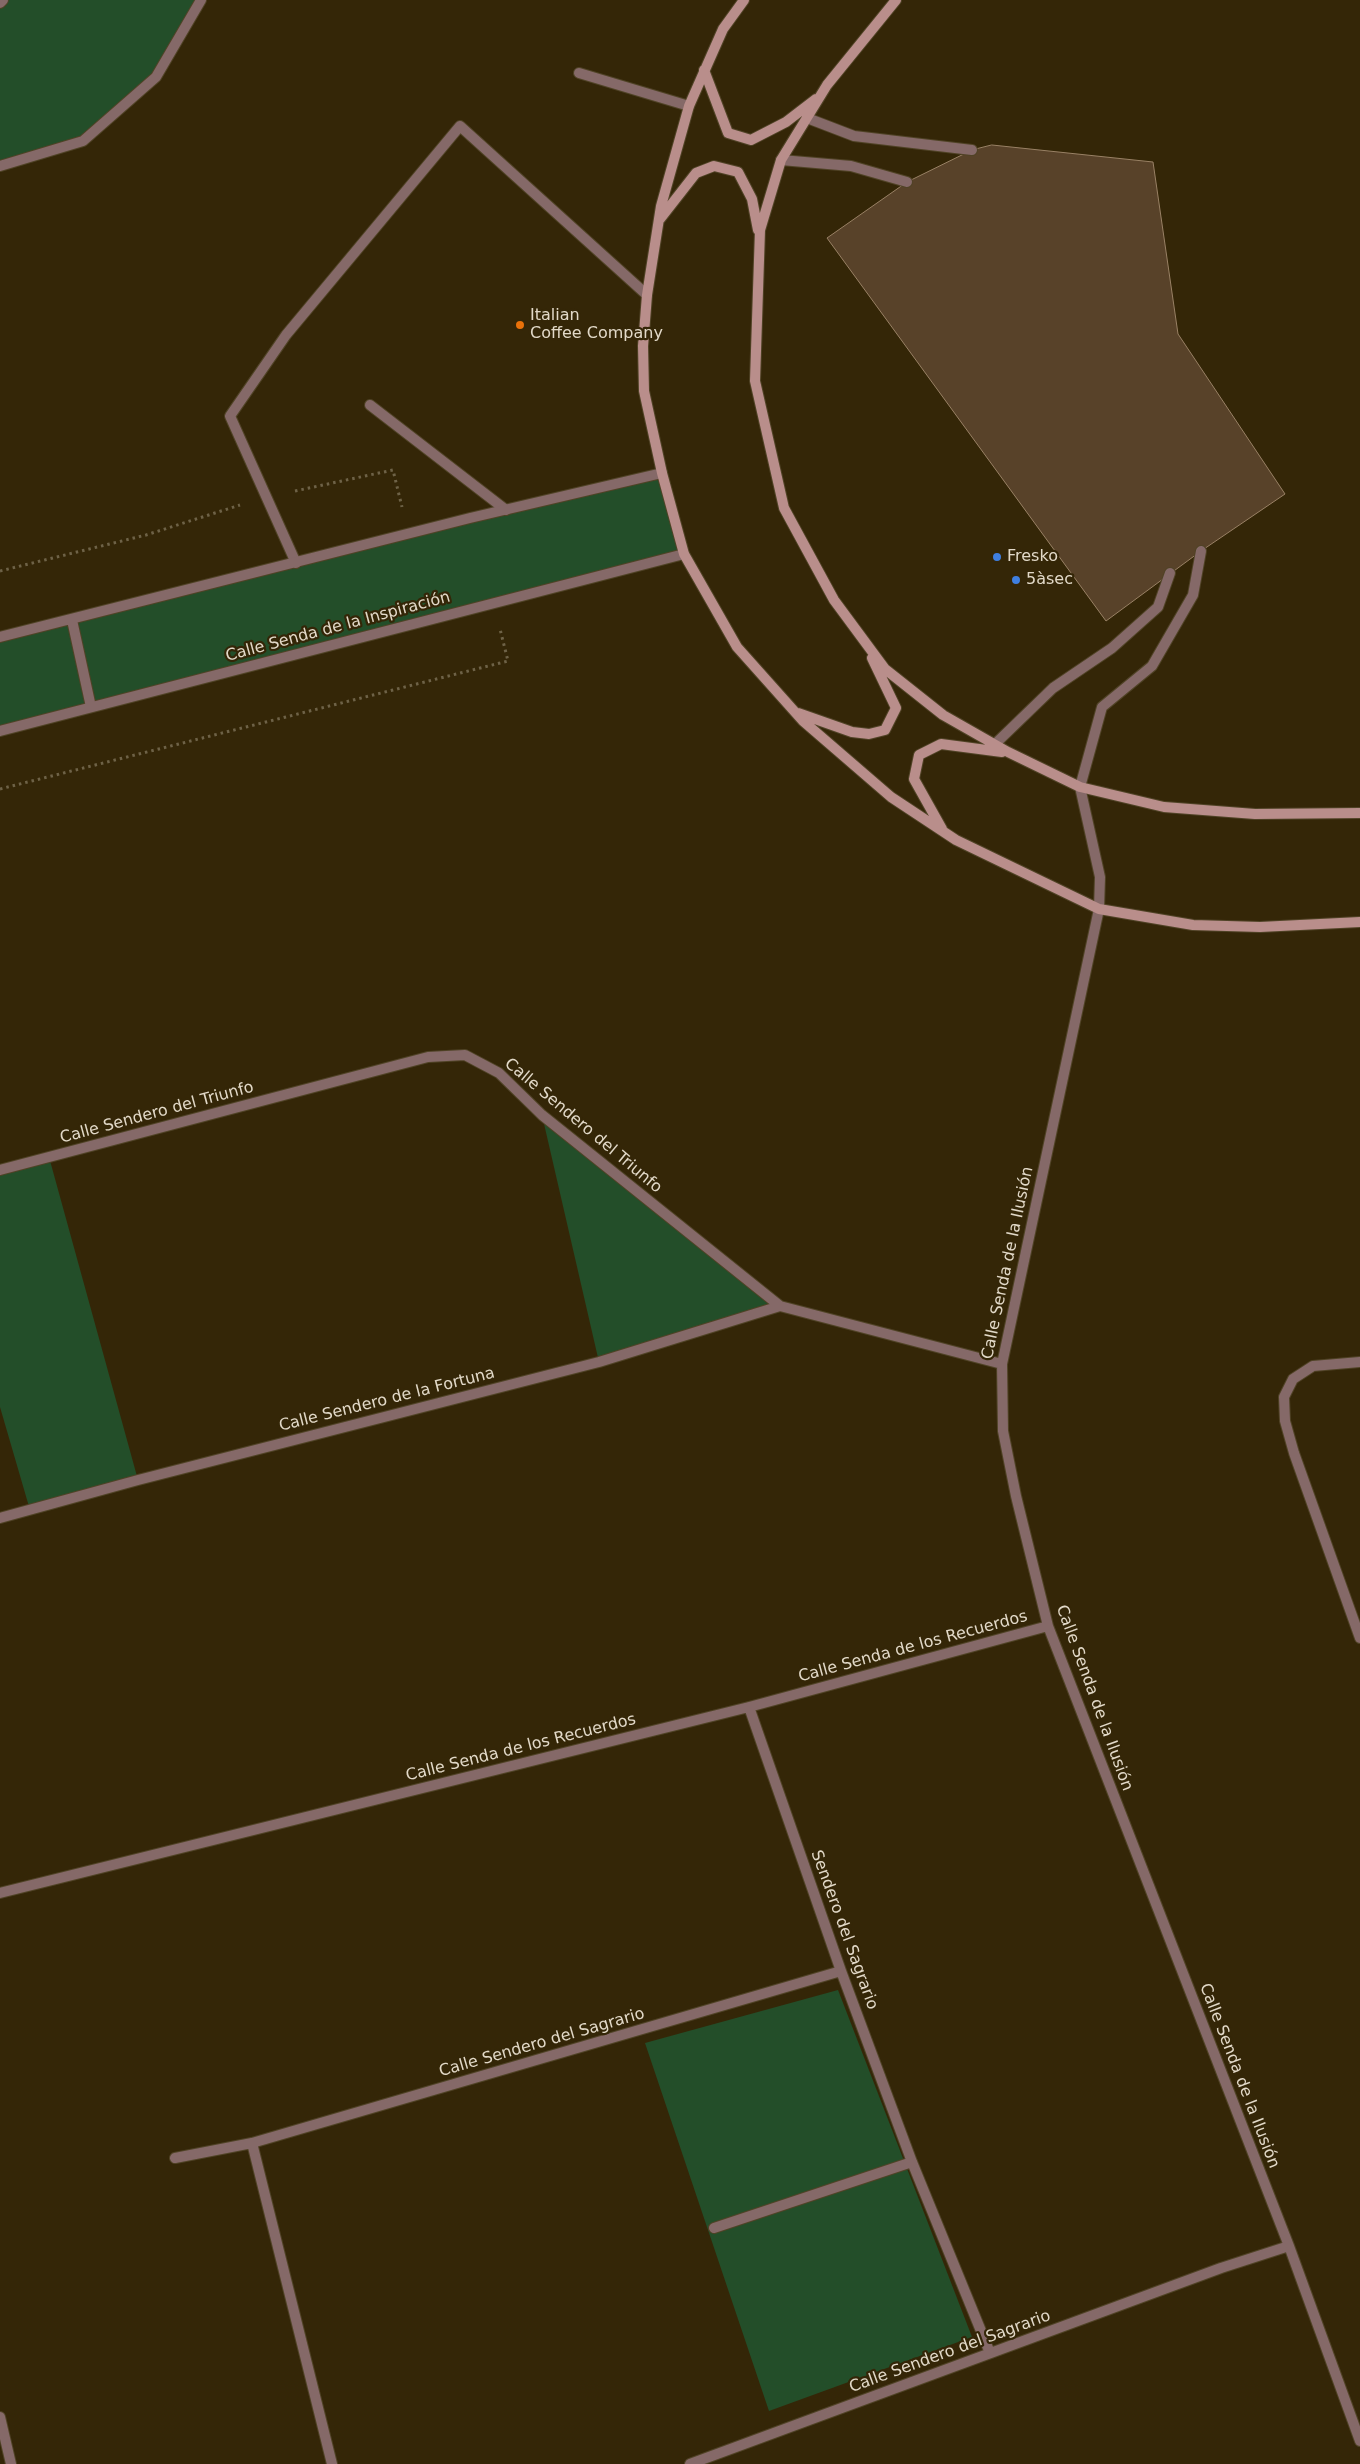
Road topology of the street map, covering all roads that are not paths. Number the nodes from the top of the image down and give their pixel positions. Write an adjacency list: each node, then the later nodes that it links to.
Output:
1 (3, 0): 5 (street)
2 (201, 0): 13 (street)
3 (744, 0): 6 (street)
4 (896, 0): 8 (street)
5 (0, 3)
6 (704, 70): 8 (street); 9 (street)
7 (579, 73): 9 (street)
8 (821, 96): 10 (street)
9 (689, 106): 15 (street)
10 (807, 118): 11 (street); 12 (street)
11 (972, 150)
12 (781, 160): 14 (street); 16 (street)
13 (0, 166)
14 (907, 182)
15 (658, 221): 16 (street); 17 (street)
16 (760, 236): 27 (street)
17 (647, 295): 19 (street); 23 (street)
18 (370, 405): 20 (street)
19 (662, 473): 20 (street); 22 (street)
20 (506, 510): 23 (street)
21 (1201, 551): 33 (street)
22 (684, 554): 28 (street, Calle Senda de la Inspiración); 29 (street)
23 (296, 563): 25 (street)
24 (1170, 573): 31 (street)
25 (72, 620): 26 (street); 28 (street)
26 (0, 637)
27 (862, 638): 29 (street); 31 (street)
28 (91, 707): 30 (street, Calle Senda de la Inspiración)
29 (795, 712): 35 (street)
30 (0, 731)
31 (994, 745): 32 (street)
32 (1008, 752): 33 (street); 35 (street)
33 (1080, 787): 34 (street); 36 (street, Calle Senda de la Ilusión)
34 (1360, 813)
35 (943, 830): 36 (street)
36 (1099, 909): 37 (street); 41 (street, Calle Senda de la Ilusión)
37 (1360, 922)
38 (0, 1170): 39 (street, Calle Sendero del Triunfo)
39 (780, 1306): 41 (street, Calle Sendero del Triunfo); 42 (street, Calle Sendero de la Fortuna)
40 (1360, 1362): 44 (street)
41 (1002, 1364): 43 (street, Calle Senda de la Ilusión)
42 (0, 1518)
43 (1048, 1626): 45 (street, Calle Senda de los Recuerdos); 52 (street, Calle Senda de la Ilusión)
44 (1360, 1638)
45 (749, 1707): 46 (street, Calle Senda de los Recuerdos); 47 (street, Sendero del Sagrario)
46 (0, 1892)
47 (842, 1971): 48 (street, Calle Sendero del Sagrario); 50 (street, Sendero del Sagrario)
48 (252, 2143): 49 (street, Calle Sendero del Sagrario); 57 (street)
49 (175, 2158)
50 (912, 2162): 51 (street); 53 (street, Sendero del Sagrario)
51 (714, 2228)
52 (1289, 2246): 53 (street, Calle Sendero del Sagrario); 55 (street, Calle Senda de la Ilusión)
53 (990, 2353): 58 (street, Calle Sendero del Sagrario)
54 (0, 2417): 56 (street)
55 (1360, 2441)
56 (11, 2464)
57 (332, 2464)
58 (690, 2464)

